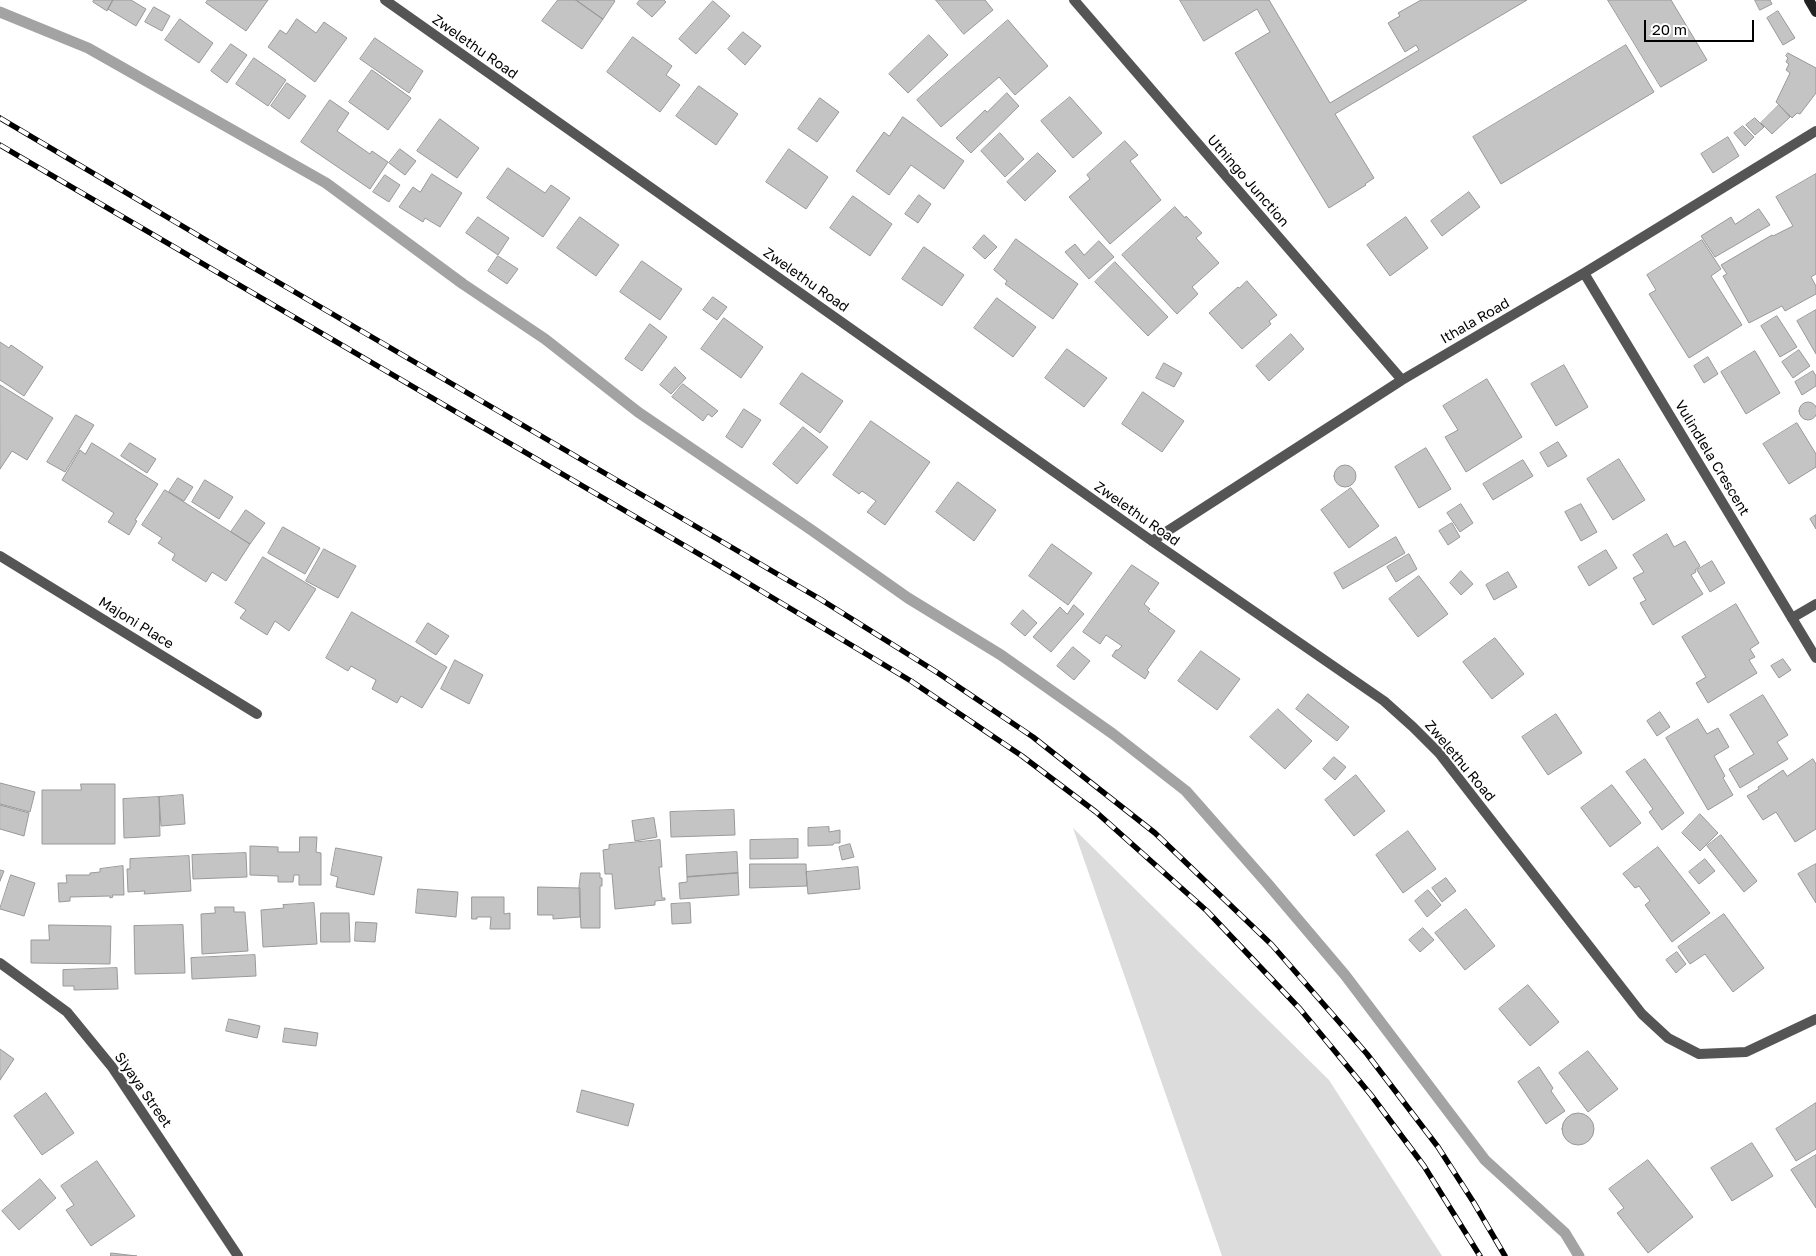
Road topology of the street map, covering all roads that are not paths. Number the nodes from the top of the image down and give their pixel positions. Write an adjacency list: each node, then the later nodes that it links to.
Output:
1 (385, 0): 8 (street, Zwelethu Road)
2 (1074, 0): 7 (street, Uthingo Junction)
3 (1809, 0): 4 (street)
4 (1816, 12)
5 (1816, 131): 6 (street, Ithala Road)
6 (1584, 273): 7 (street, Ithala Road); 11 (street, Vulindlela Crescent)
7 (1402, 380): 8 (street, Ithala Road)
8 (1152, 541): 15 (street, Zwelethu Road)
9 (0, 556): 13 (street, Majoni Place)
10 (1816, 604): 11 (street)
11 (1792, 618): 12 (street, Vulindlela Crescent)
12 (1816, 658)
13 (257, 714)
14 (0, 963): 16 (street, Siyaya Street)
15 (1816, 1019)
16 (238, 1256)

